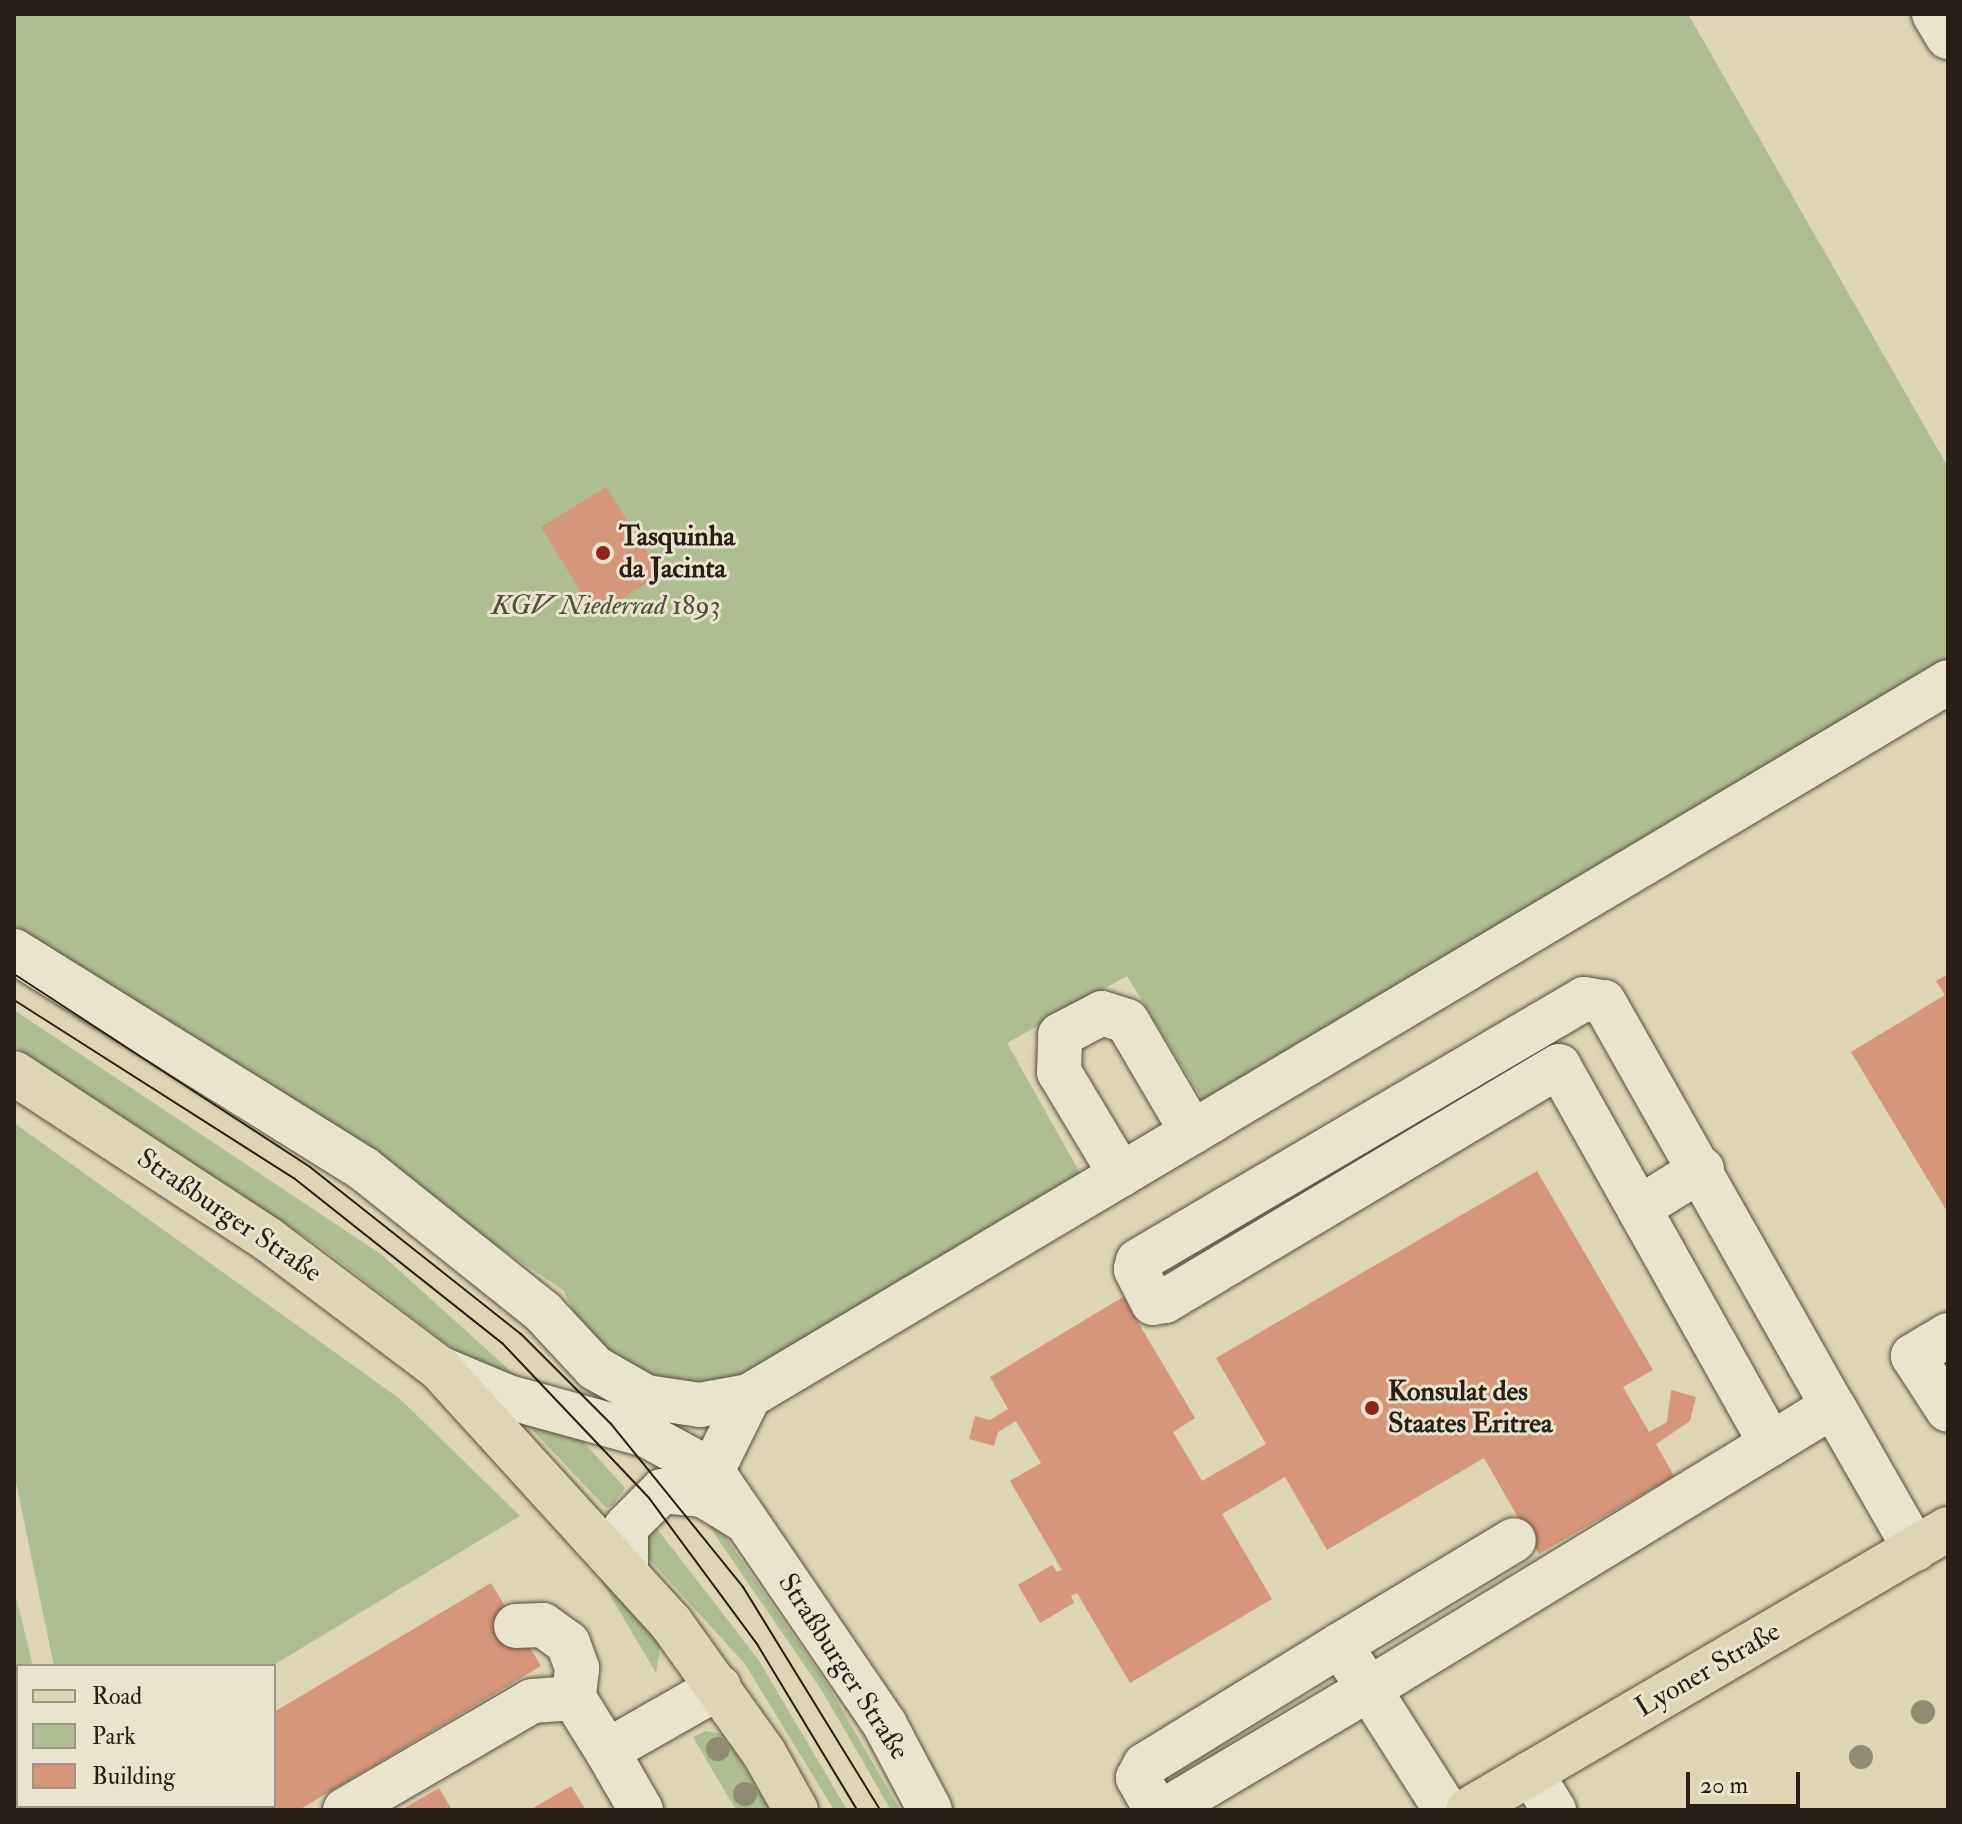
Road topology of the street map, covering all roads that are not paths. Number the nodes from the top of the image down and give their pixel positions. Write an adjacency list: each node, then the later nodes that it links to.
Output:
1 (1934, 14): 2 (street)
2 (1948, 37)
3 (1948, 682): 8 (street)
4 (14, 951): 14 (street)
5 (1537, 1027): 6 (street); 6 (street); 9 (street)
6 (1559, 1066): 11 (street)
7 (14, 1073): 13 (main road, Straßburger Straße)
8 (1192, 1132): 10 (street); 10 (street)
9 (1702, 1169): 11 (street); 15 (street)
10 (1121, 1175): 14 (street)
11 (1639, 1208): 17 (street)
12 (1948, 1335): 16 (street)
13 (439, 1368): 18 (street, Straßburger Straße); 22 (main road, Straßburger Straße)
14 (749, 1396): 18 (street)
15 (1833, 1406): 17 (street); 20 (street)
16 (1948, 1410)
17 (1771, 1444): 26 (street)
18 (712, 1471): 19 (street, Straßburger Straße)
19 (753, 1526): 22 (street, Straßburger Straße); 33 (street, Straßburger Straße)
20 (1932, 1539): 29 (main road, Lyoner Straße)
21 (1514, 1540): 24 (street)
22 (626, 1570): 25 (main road, Straßburger Straße)
23 (516, 1626): 27 (street)
24 (1340, 1645): 26 (street); 34 (street)
25 (719, 1687): 28 (street); 32 (main road, Straßburger Straße)
26 (1369, 1689): 35 (street); 36 (street)
27 (574, 1698): 28 (street); 30 (street)
28 (607, 1751): 31 (street)
29 (1531, 1773): 37 (main road, Lyoner Straße); 38 (street)
30 (345, 1810)
31 (641, 1810)
32 (796, 1810)
33 (930, 1810)
34 (1156, 1810)
35 (1165, 1810)
36 (1446, 1810)
37 (1468, 1810)
38 (1554, 1810)

